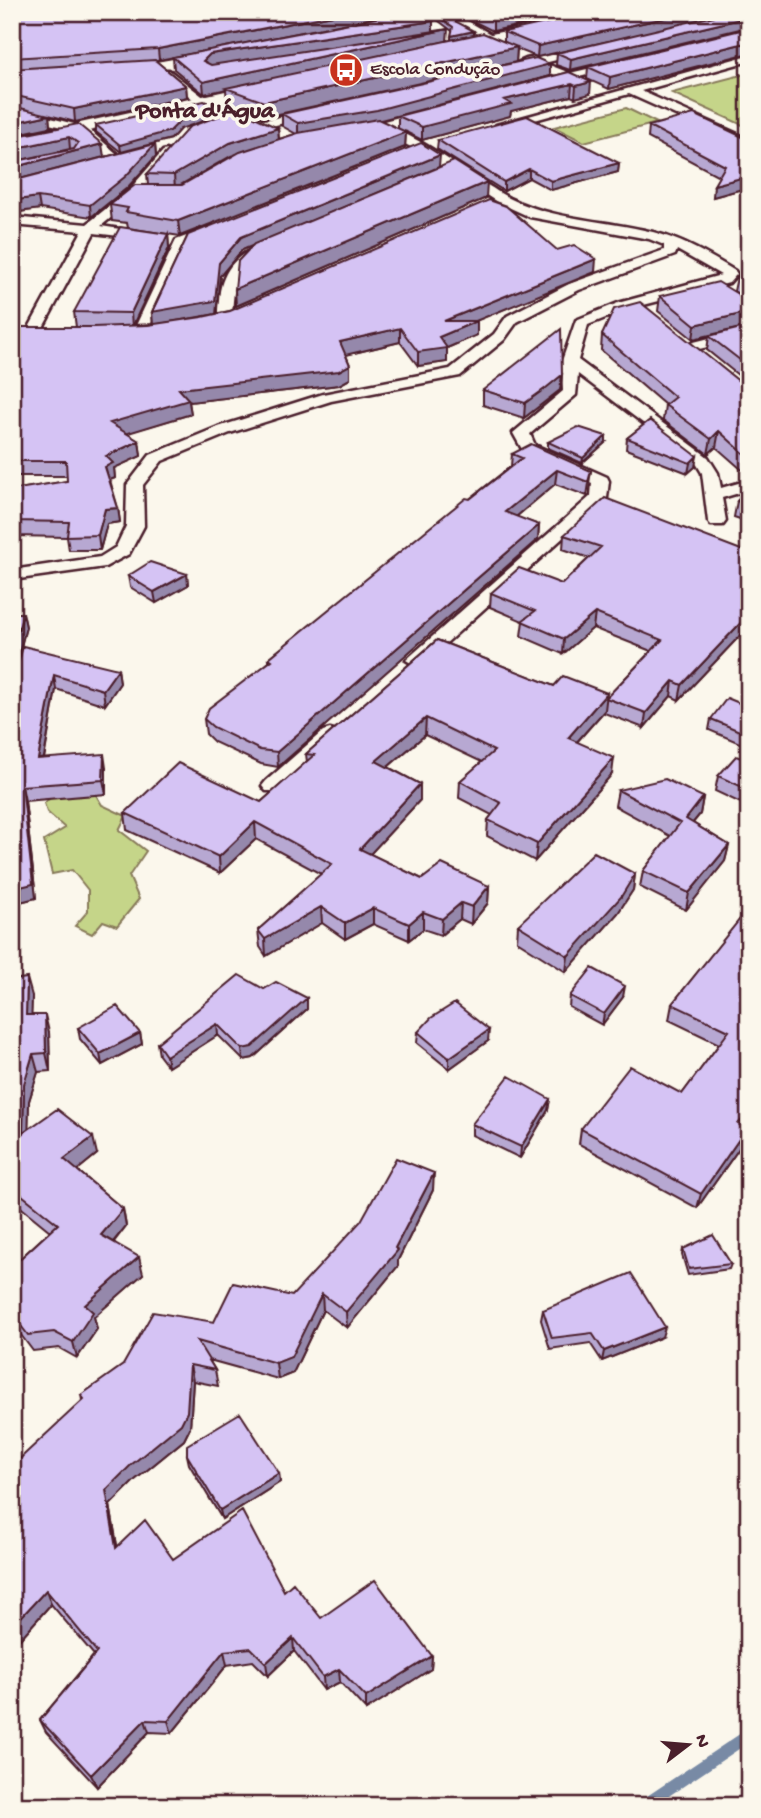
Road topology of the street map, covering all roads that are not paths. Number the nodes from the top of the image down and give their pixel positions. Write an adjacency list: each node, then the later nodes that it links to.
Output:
1 (436, 12): 5 (street)
2 (444, 12): 6 (street)
3 (616, 12): 9 (street)
4 (482, 15): 6 (street)
5 (422, 17): 7 (street); 8 (street)
6 (456, 20): 9 (street)
7 (381, 25)
8 (438, 28)
9 (488, 40): 11 (street); 15 (street)
10 (600, 47): 15 (street)
11 (427, 52)
12 (749, 58): 20 (street)
13 (635, 61): 17 (street)
14 (180, 62): 22 (street)
15 (533, 62): 16 (street); 17 (street)
16 (506, 69)
17 (569, 77): 19 (street); 21 (street)
18 (281, 84): 22 (street)
19 (543, 84)
20 (632, 91): 21 (street); 34 (street)
21 (610, 97): 29 (street)
22 (202, 101): 25 (street); 30 (street)
23 (331, 110): 28 (street)
24 (12, 111): 30 (street)
25 (238, 115): 27 (street); 28 (street)
26 (404, 120): 36 (street)
27 (212, 123)
28 (264, 124): 31 (street)
29 (493, 128)
30 (82, 129): 33 (street); 37 (street)
31 (282, 134)
32 (442, 141): 36 (street)
33 (12, 144)
34 (749, 145)
35 (152, 150): 38 (street)
36 (415, 150): 45 (street)
37 (109, 156)
38 (133, 193): 39 (street); 42 (street)
39 (155, 195)
40 (12, 221): 42 (street)
41 (231, 223): 44 (street)
42 (90, 228): 44 (street); 56 (street)
43 (285, 240): 52 (street)
44 (168, 241): 54 (street)
45 (671, 243): 46 (street); 49 (street)
46 (730, 274): 47 (street); 48 (street)
47 (749, 274)
48 (711, 284): 50 (street); 51 (street)
49 (586, 294): 51 (street); 62 (street)
50 (730, 297)
51 (629, 305): 53 (street); 57 (street)
52 (226, 318)
53 (654, 318)
54 (162, 331)
55 (749, 332): 58 (street)
56 (55, 334)
57 (570, 361): 60 (street); 63 (street)
58 (710, 363)
59 (749, 485): 60 (street)
60 (715, 495): 61 (street)
61 (717, 521)
62 (12, 575)
63 (405, 669)
64 (344, 723): 65 (street)
65 (273, 786)

